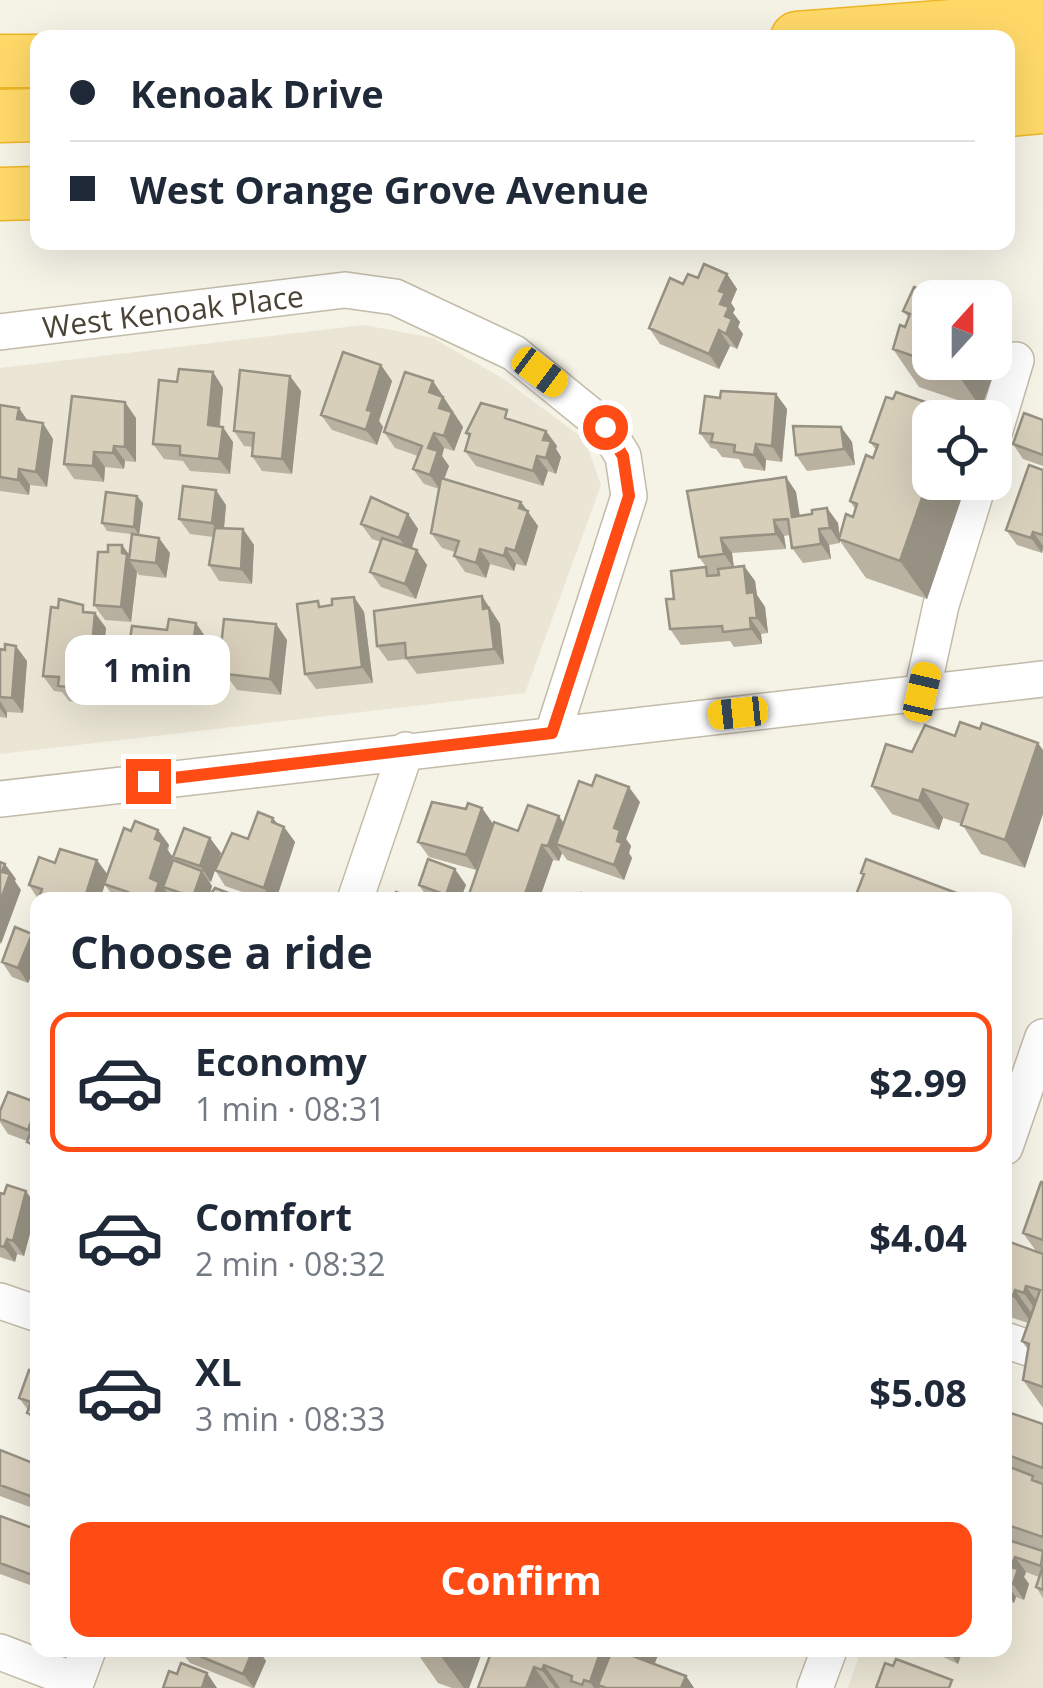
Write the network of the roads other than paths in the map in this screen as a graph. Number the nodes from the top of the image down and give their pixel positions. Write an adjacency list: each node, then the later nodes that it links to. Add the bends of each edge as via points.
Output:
1 (1043, 19): 2 (highway)
2 (901, 30)
3 (0, 61): 4 (highway)
4 (30, 61)
5 (1043, 70): 6 (highway)
6 (1015, 72)
7 (1043, 107): 8 (highway)
8 (1015, 109)
9 (30, 115): 10 (highway)
10 (0, 116)
11 (1043, 142): 12 (highway)
12 (1015, 144)
13 (30, 151): 14 (highway)
14 (0, 152)
15 (30, 193): 16 (highway)
16 (0, 194)
17 (0, 332): 23 (street, West Kenoak Place, via 345,290 395,297 514,352 605,427 623,456 629,496)
18 (1016, 360): 19 (street)
19 (1004, 400)
20 (974, 500): 22 (street)
21 (1043, 679): 22 (street)
22 (922, 692): 23 (street)
23 (552, 733): 24 (street)
24 (406, 750): 25 (street); 26 (street)
25 (0, 799)
26 (358, 892)
27 (1043, 1038): 28 (street)
28 (1012, 1127)
29 (0, 1300): 30 (street)
30 (30, 1311)
31 (1012, 1342): 32 (street)
32 (1043, 1353)
33 (0, 1652): 34 (street)
34 (80, 1673)

